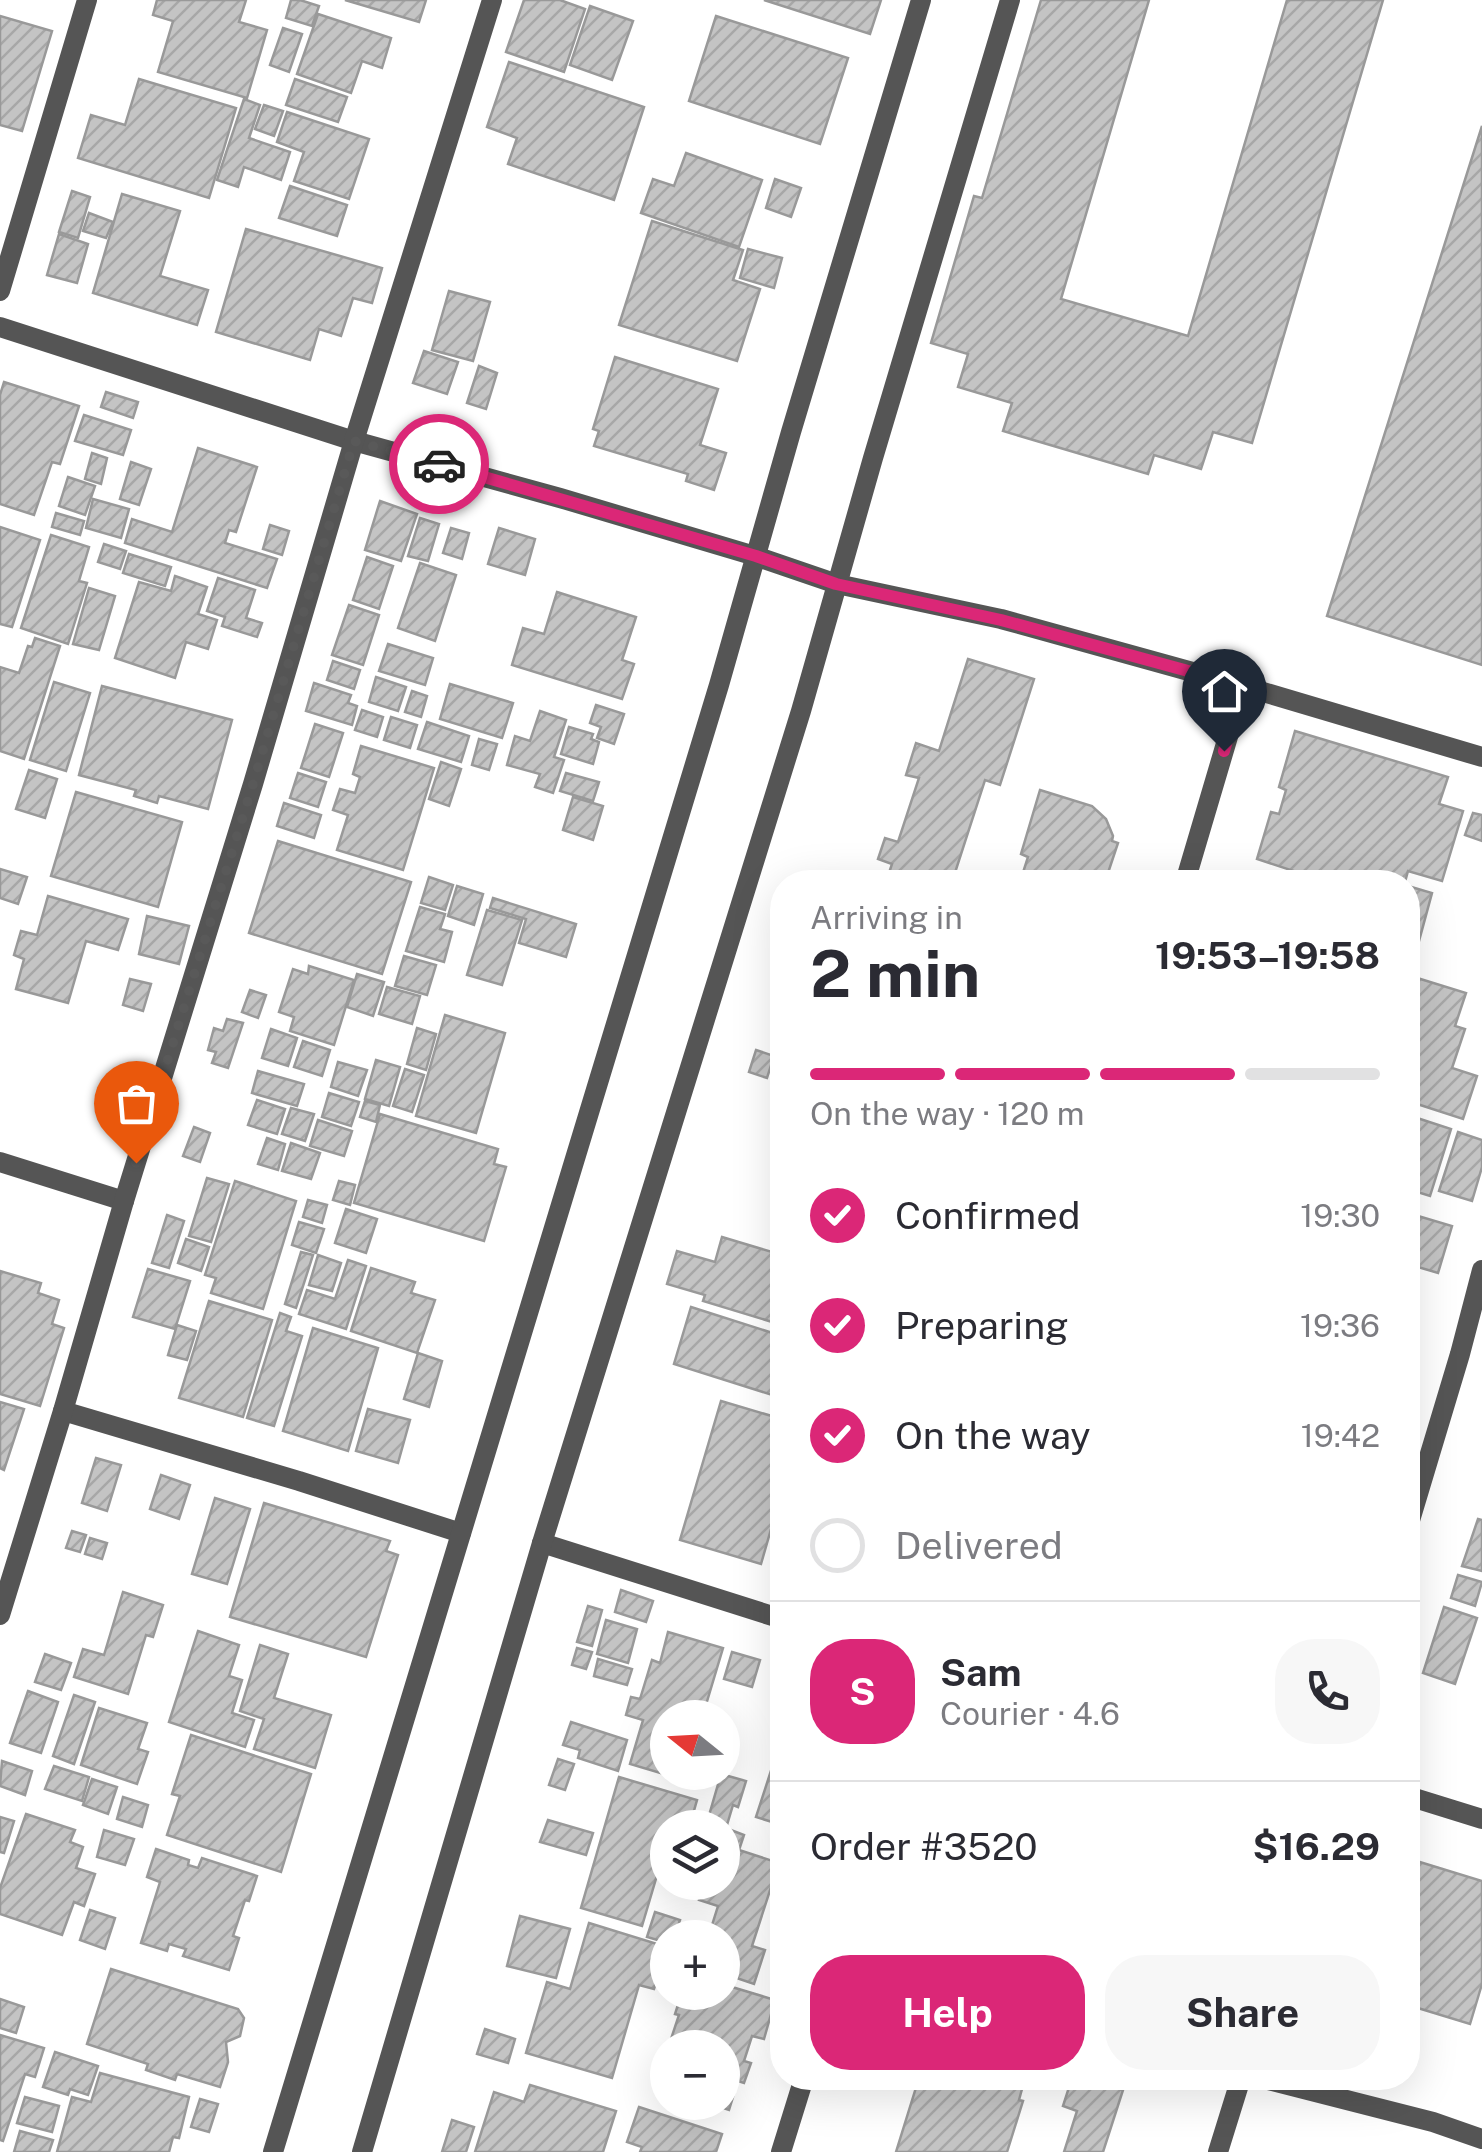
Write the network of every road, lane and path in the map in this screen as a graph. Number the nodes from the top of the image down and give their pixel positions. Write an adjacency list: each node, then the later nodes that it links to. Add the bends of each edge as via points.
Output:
1 (85, 0): 5 (street)
2 (492, 0): 7 (street)
3 (921, 0): 8 (street)
4 (1010, 0): 9 (street)
5 (0, 291)
6 (0, 327): 7 (street)
7 (354, 441): 8 (street); 14 (street)
8 (756, 556): 9 (street); 18 (street)
9 (836, 584): 10 (street, via 1001,620); 19 (street)
10 (1243, 686): 11 (street); 12 (street)
11 (1482, 756)
12 (1189, 870)
13 (0, 1162): 14 (street)
14 (124, 1201): 16 (street)
15 (1482, 1270): 17 (street)
16 (64, 1411): 18 (street); 20 (street)
17 (1420, 1487)
18 (461, 1533): 29 (street)
19 (542, 1543): 21 (street); 30 (street)
20 (5, 1579): 22 (street)
21 (770, 1614)
22 (0, 1615)
23 (1420, 1800): 24 (street)
24 (1482, 1819)
25 (800, 2090): 31 (street)
26 (1238, 2090): 32 (street)
27 (1307, 2090): 28 (street)
28 (1482, 2139)
29 (273, 2152)
30 (362, 2152)
31 (781, 2152)
32 (1218, 2152)

